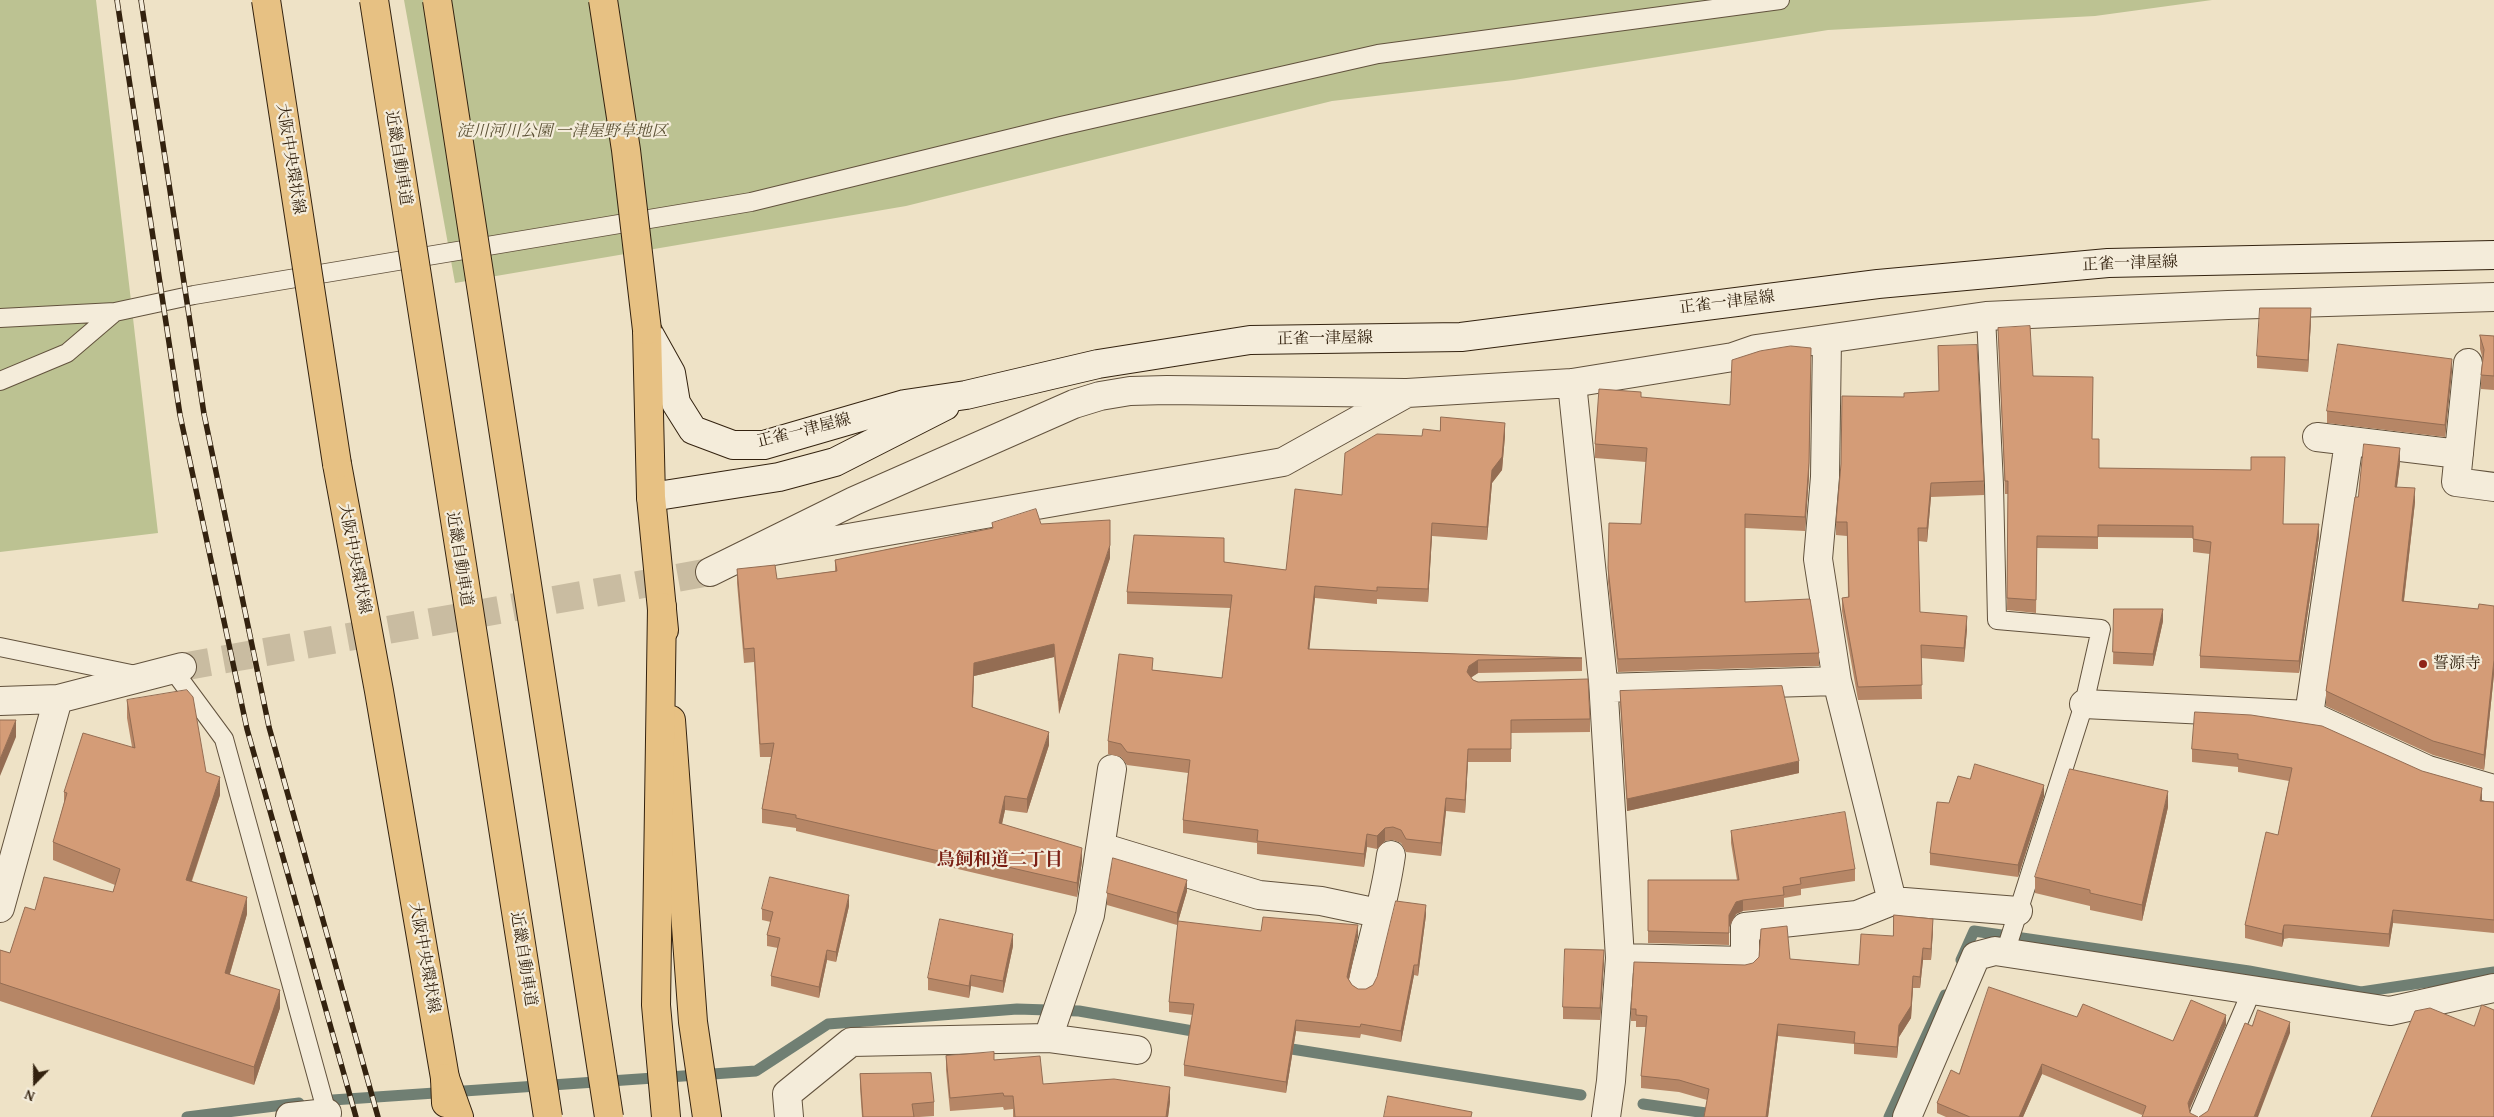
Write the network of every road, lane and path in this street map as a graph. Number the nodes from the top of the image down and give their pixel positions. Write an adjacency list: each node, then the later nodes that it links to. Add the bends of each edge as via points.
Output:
1 (266, 0): 50 (main road, 大阪中央環状線, bridge, via 336,464)
2 (374, 0): 55 (main road, 近畿自動車道, bridge)
3 (437, 0): 56 (main road, bridge)
4 (603, 0): 11 (main road, bridge, via 626,150)
5 (1780, 0): 8 (lane, via 1378,54 1061,126 751,202 194,295)
6 (2494, 255): 17 (street, 正雀一津屋線, via 2108,263 1878,284 1461,337 1250,340 1098,364)
7 (2494, 296): 9 (street)
8 (115, 312): 10 (lane); 14 (lane, via 67,353)
9 (1986, 316): 12 (street); 33 (lane, via 1997,620 2101,629)
10 (0, 318)
11 (647, 330): 17 (street, 正雀一津屋線, via 670,373 676,403 693,430 733,445 764,445 905,404); 22 (main road)
12 (1827, 339): 15 (street); 29 (street, via 1825,477 1818,559)
13 (2468, 363): 20 (street)
14 (0, 381)
15 (1572, 383): 16 (street); 30 (street)
16 (1407, 393): 23 (street, via 1283,462); 23 (street, via 1166,390 1100,396 1034,420 854,501)
17 (966, 395): 22 (street, 正雀一津屋線, via 835,462 779,477)
18 (2317, 437): 19 (street)
19 (2349, 442): 20 (street); 34 (street)
20 (2459, 454): 21 (street, via 2456,482)
21 (2494, 487)
22 (651, 497): 25 (main road)
23 (745, 556): 24 (street)
24 (710, 572)
25 (662, 607): 57 (main road, via 656,1005); 58 (main road, via 693,1022)
26 (0, 647): 28 (lane)
27 (177, 668): 28 (street); 51 (lane, via 224,739)
28 (142, 676): 31 (street)
29 (1837, 681): 30 (street); 39 (street)
30 (1597, 683): 44 (street)
31 (58, 698): 32 (street); 40 (street)
32 (0, 701)
33 (2084, 704): 34 (street); 41 (lane)
34 (2309, 715): 36 (street, via 2428,770)
35 (1112, 769): 37 (street)
36 (2494, 789)
37 (1101, 847): 42 (street, via 1259,895 1321,901); 48 (street, via 1090,915)
38 (1391, 855): 42 (street, via 1385,896)
39 (1892, 901): 41 (street); 44 (street, via 1857,915 1744,927 1745,961)
40 (0, 908)
41 (2018, 911): 43 (lane)
42 (1378, 913): 45 (street)
43 (2005, 953): 47 (street); 61 (street, via 1995,951 1976,956)
44 (1620, 958): 60 (street, via 1612,1081)
45 (1362, 984)
46 (2494, 988): 47 (street, via 2390,1010)
47 (2252, 990): 62 (lane)
48 (1048, 1038): 49 (street); 59 (street, via 851,1042 787,1094)
49 (1137, 1050)
50 (445, 1078): 53 (main road, 大阪中央環状線); 54 (main road)
51 (328, 1115): 52 (street)
52 (290, 1117)
53 (446, 1117)
54 (460, 1117)
55 (548, 1117)
56 (609, 1117)
57 (666, 1117)
58 (707, 1117)
59 (789, 1117)
60 (1606, 1117)
61 (1907, 1117)
62 (2198, 1117)

